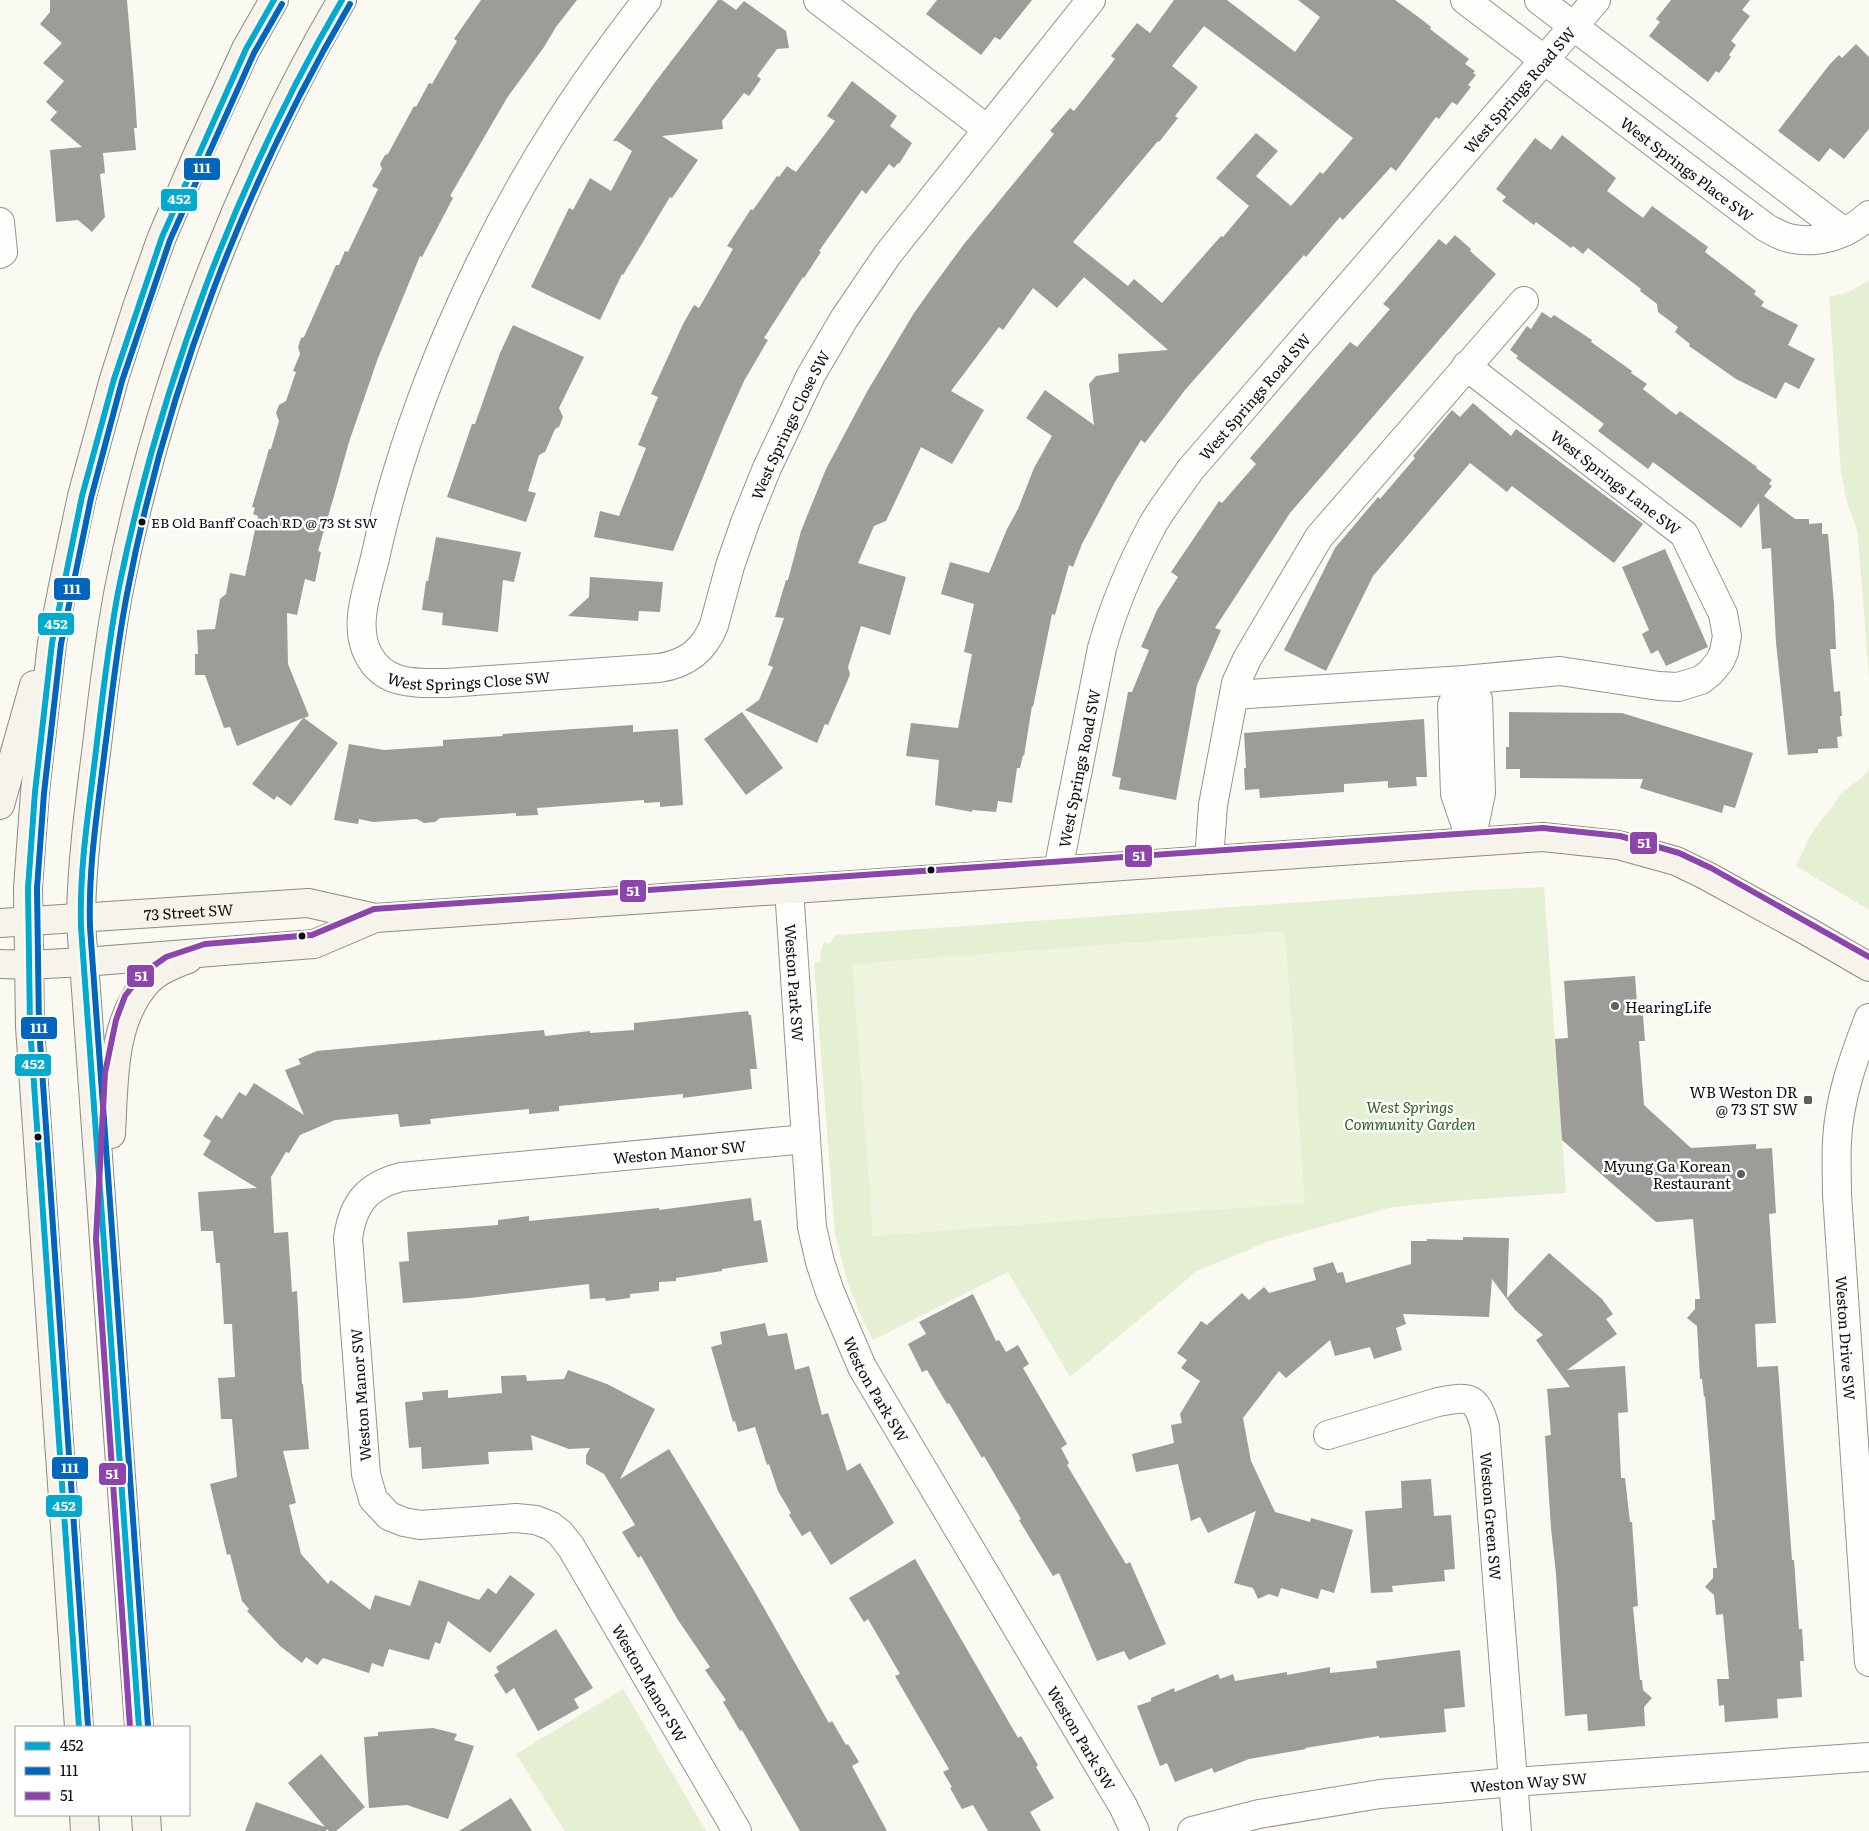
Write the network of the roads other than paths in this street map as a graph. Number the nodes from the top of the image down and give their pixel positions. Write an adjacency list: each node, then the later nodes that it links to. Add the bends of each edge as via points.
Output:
1 (274, 0): 18 (main road, via 246,50 162,237 114,378 82,496)
2 (342, 0): 26 (main road, via 280,114 239,203 199,304 171,387 119,589 106,666 86,832)
3 (646, 0): 11 (street, West Springs Close SW, via 559,124 515,196 458,311 428,382 402,457 361,617 368,655 396,680 411,684 446,683 659,668 674,666 700,650 714,625 730,566 766,468 811,375 888,254)
4 (818, 0): 11 (street)
5 (1091, 0): 11 (street, West Springs Close SW)
6 (1465, 0): 10 (street, West Springs Place SW)
7 (1539, 0): 9 (street)
8 (1596, 0): 9 (street, West Springs Road SW)
9 (1574, 26): 10 (street, West Springs Road SW); 14 (street)
10 (1544, 60): 14 (street, West Springs Place SW, via 1765,227 1801,240 1826,238); 24 (street, West Springs Road SW, via 1190,470 1154,523 1110,619 1094,680)
11 (987, 129)
12 (1869, 215): 14 (street, West Springs Place SW)
13 (0, 222): 15 (street)
14 (1844, 232)
15 (0, 254)
16 (1524, 301): 17 (street)
17 (1466, 366): 19 (street, West Springs Lane SW, via 1684,534 1723,614 1727,636 1724,652 1710,673 1701,680 1678,687 1560,671); 20 (street, via 1319,537 1246,659)
18 (64, 580): 21 (main road); 28 (main road, via 52,643 35,792)
19 (1464, 680): 20 (street, West Springs Lane SW); 22 (street, via 1452,705 1455,794)
20 (1234, 695): 23 (street, via 1213,805)
21 (0, 805)
22 (1471, 841): 23 (main road, 73 Street SW); 34 (main road, 73 Street SW, via 1542,837 1584,841 1618,845 1676,861)
23 (1209, 860): 24 (main road, 73 Street SW)
24 (1058, 870): 25 (main road, 73 Street SW)
25 (789, 890): 27 (main road, 73 Street SW); 36 (street, Weston Park SW)
26 (81, 917): 27 (main road, 73 Street SW, via 308,903); 28 (main road, 73 Street SW); 31 (main road)
27 (374, 918): 30 (main road, 73 Street SW, via 314,944)
28 (29, 920): 29 (main road, 73 Street SW); 33 (main road)
29 (0, 923)
30 (207, 953): 31 (main road, 73 Street SW); 37 (main road, via 170,965 149,980 132,1001 124,1022 114,1073)
31 (84, 962): 33 (main road, 73 Street SW); 37 (main road)
32 (0, 964): 33 (main road, 73 Street SW)
33 (28, 965): 40 (main road)
34 (1869, 967)
35 (1869, 1018): 39 (street, Weston Drive SW, via 1852,1064 1844,1098 1837,1139 1837,1195)
36 (806, 1139): 48 (street, Weston Manor SW, via 401,1177 384,1182 368,1193 354,1211 348,1238 366,1474 373,1499 389,1516 420,1525 516,1518 536,1520 560,1533); 49 (street, Weston Park SW, via 812,1227 820,1262 862,1367)
37 (105, 1238): 41 (main road)
38 (1328, 1435): 43 (street, Weston Green SW, via 1453,1399 1471,1400 1480,1411 1485,1427)
39 (1869, 1662)
40 (79, 1726)
41 (139, 1726)
42 (1869, 1757): 43 (street, Weston Way SW)
43 (1514, 1782): 50 (street, Weston Way SW, via 1380,1794 1259,1814); 51 (street, Weston Green SW)
44 (84, 1816): 46 (main road)
45 (146, 1816): 47 (main road)
46 (85, 1831)
47 (147, 1831)
48 (737, 1831)
49 (1135, 1831)
50 (1192, 1831)
51 (1517, 1831)

